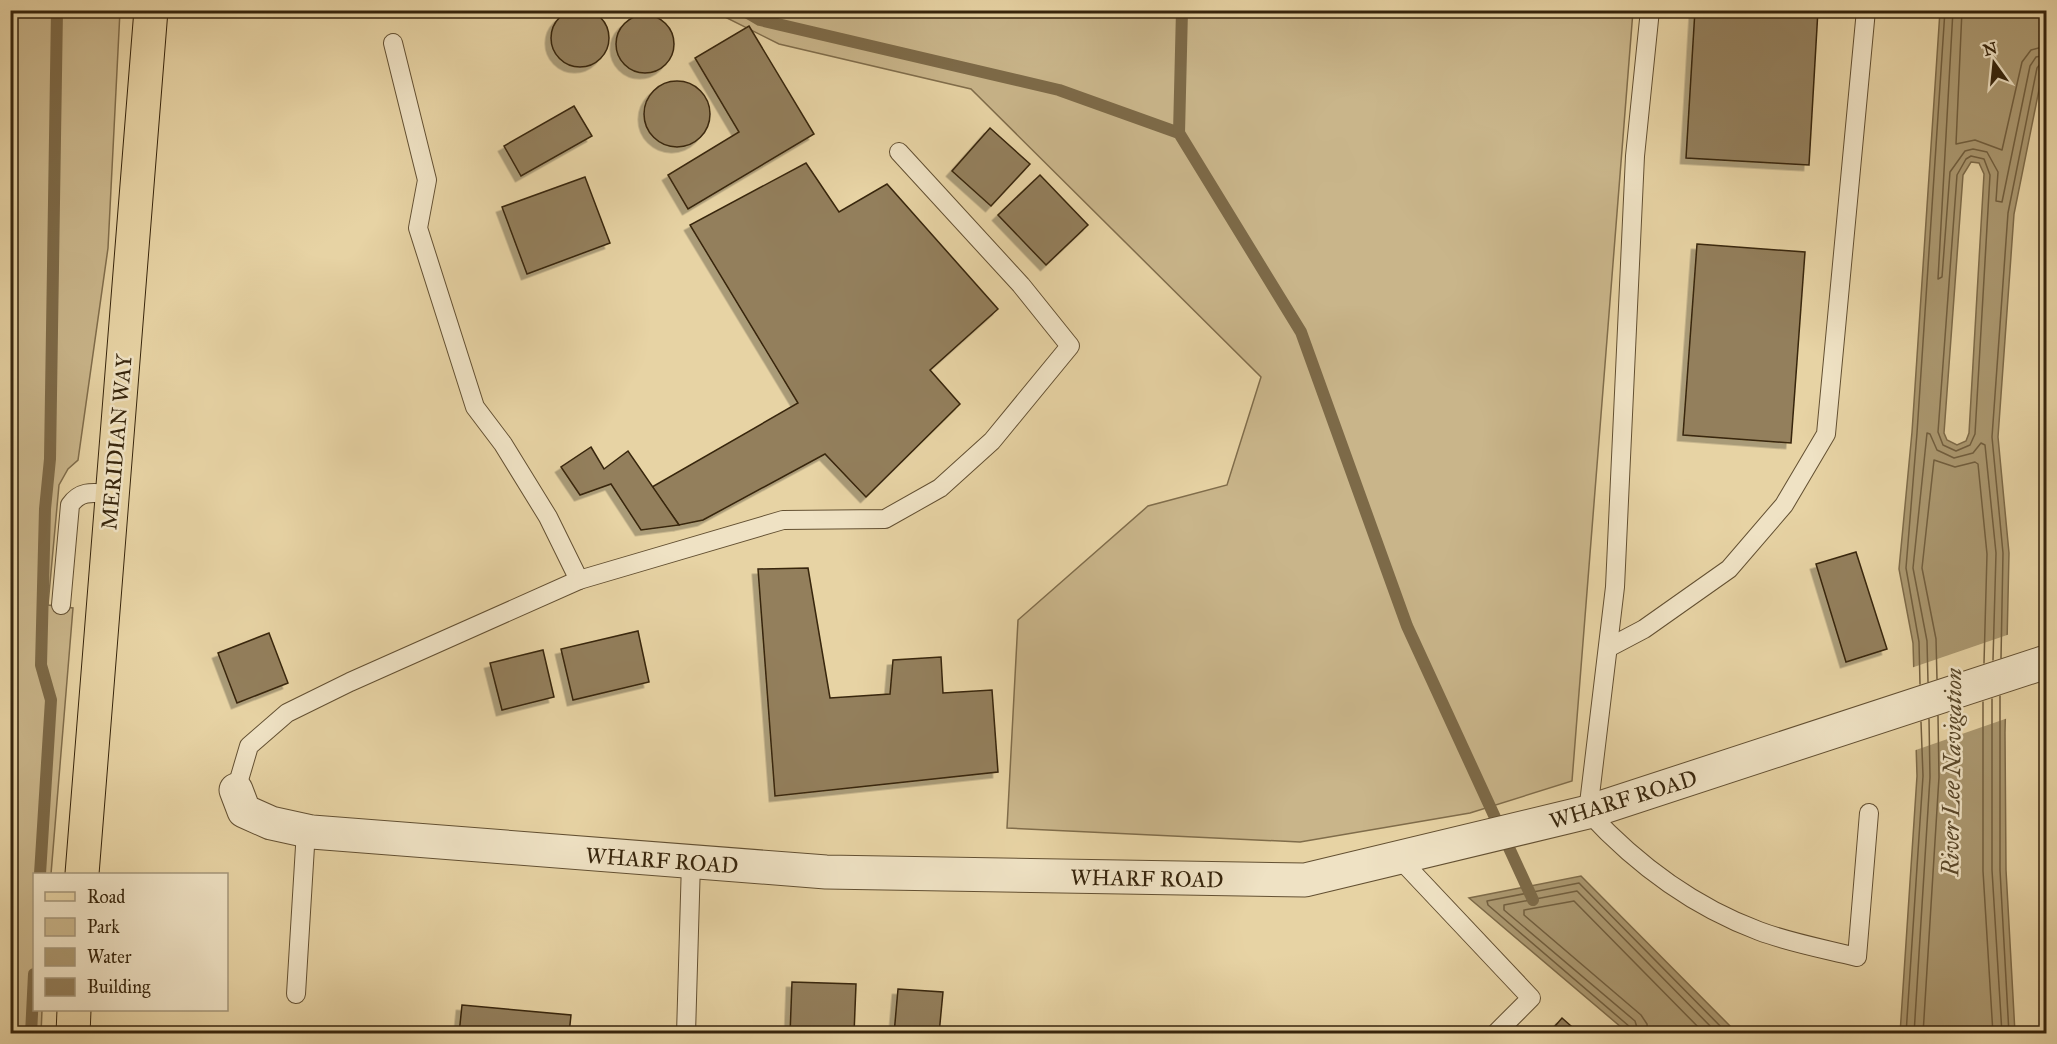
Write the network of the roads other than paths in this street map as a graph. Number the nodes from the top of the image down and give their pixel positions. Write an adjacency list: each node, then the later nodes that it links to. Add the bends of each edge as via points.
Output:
1 (151, 10): 6 (main road, MERIDIAN WAY)
2 (1650, 10): 9 (lane, via 1635,156 1615,587)
3 (1866, 10): 9 (lane, via 1826,434 1784,506 1729,569 1644,629)
4 (393, 42): 7 (lane, via 427,180 418,228 475,407 542,508)
5 (899, 152): 7 (lane, via 1013,276 1070,346 992,441 940,488 885,519 783,520)
6 (112, 494): 8 (lane, via 86,492 70,505); 17 (main road, MERIDIAN WAY)
7 (579, 580): 11 (lane, via 287,713 249,746)
8 (61, 605)
9 (1608, 648): 12 (lane)
10 (2045, 663): 12 (street, WHARF ROAD)
11 (236, 790): 14 (street, WHARF ROAD, via 244,811 271,823)
12 (1588, 812): 13 (lane, via 1655,876 1708,907 1759,931 1857,957); 15 (street, WHARF ROAD)
13 (1869, 813)
14 (306, 830): 16 (street, WHARF ROAD); 18 (lane)
15 (1399, 858): 16 (street, WHARF ROAD, via 1305,880 826,872); 22 (lane, via 1531,999)
16 (691, 862): 21 (lane)
17 (82, 873)
18 (296, 994)
19 (74, 1011): 20 (main road)
20 (73, 1034)
21 (686, 1034)
22 (1495, 1034)

